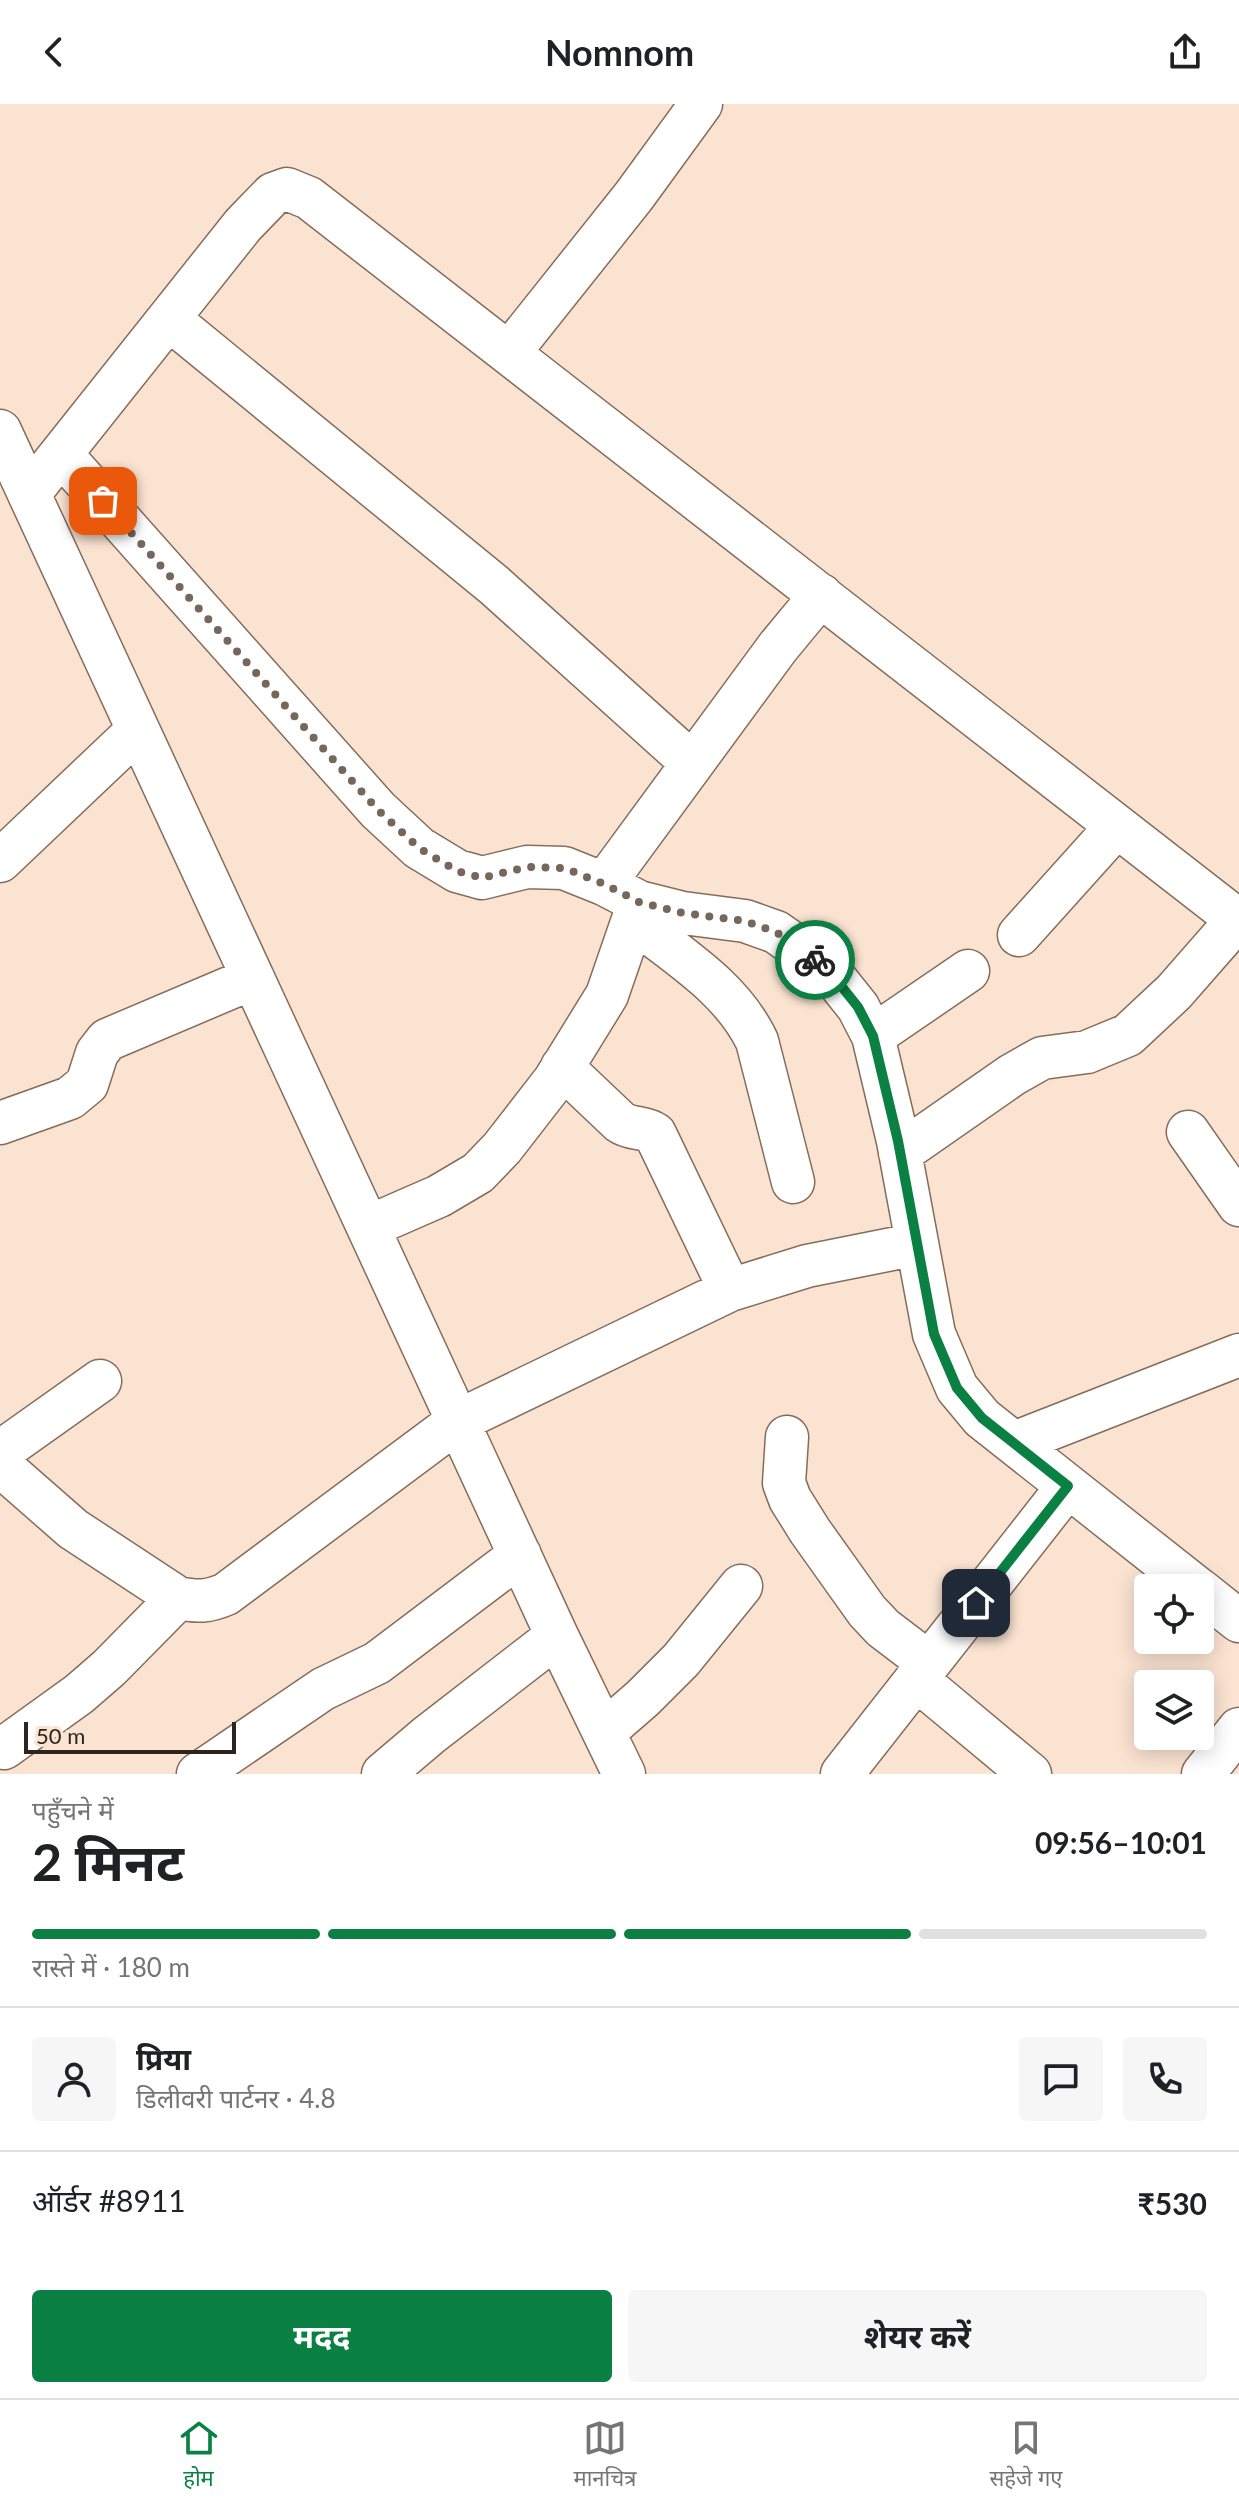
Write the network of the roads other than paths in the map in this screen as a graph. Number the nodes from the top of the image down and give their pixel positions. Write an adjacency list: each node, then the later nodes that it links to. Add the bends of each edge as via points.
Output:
1 (701, 104): 3 (street)
2 (169, 319): 3 (street, via 243,225 273,194 287,189 309,198); 5 (street); 9 (street, via 494,585)
3 (509, 353): 7 (street)
4 (0, 431): 6 (street)
5 (61, 454): 6 (street); 12 (street, via 378,810 419,848 457,871 482,878 527,867 564,868)
6 (29, 494): 8 (street)
7 (821, 595): 9 (street); 10 (street)
8 (138, 730): 11 (street); 16 (street)
9 (692, 763): 12 (street)
10 (1117, 826): 13 (street); 14 (street)
11 (0, 861)
12 (626, 902): 17 (street, via 745,921 776,932 826,967); 18 (street, via 607,995); 22 (street, via 725,992 747,1020)
13 (1238, 920): 21 (street, via 1128,1035 1087,1052 1042,1058)
14 (1019, 935)
15 (968, 971): 17 (street)
16 (253, 978): 19 (street, via 107,1040 87,1084 70,1098); 24 (street)
17 (873, 1036): 21 (street)
18 (562, 1067): 24 (street, via 478,1173); 26 (street, via 620,1122 655,1134)
19 (0, 1123)
20 (1188, 1132): 23 (street)
21 (900, 1153): 25 (street)
22 (793, 1182)
23 (1239, 1205)
24 (368, 1227): 29 (street)
25 (917, 1244): 26 (street, via 807,1266); 31 (street, via 934,1334 957,1388 982,1418)
26 (730, 1290): 29 (street)
27 (1239, 1355): 31 (street)
28 (100, 1381): 32 (street)
29 (458, 1421): 35 (street); 38 (street, via 226,1594 210,1601)
30 (787, 1437): 42 (street, via 784,1483 790,1499 867,1611)
31 (1014, 1443): 34 (street)
32 (0, 1452)
33 (0, 1465): 38 (street, via 73,1529)
34 (1068, 1486): 36 (street); 42 (street)
35 (520, 1555): 41 (street); 46 (street, via 377,1663 323,1689)
36 (1180, 1574)
37 (741, 1586): 44 (street, via 681,1660)
38 (178, 1598): 45 (street, via 79,1694)
39 (1214, 1601): 40 (street)
40 (1239, 1621)
41 (557, 1636): 44 (street); 47 (street)
42 (922, 1671): 49 (street); 50 (street)
43 (1239, 1729): 51 (street)
44 (604, 1732): 48 (street)
45 (4, 1748)
46 (198, 1774)
47 (383, 1774)
48 (624, 1774)
49 (842, 1774)
50 (1030, 1774)
51 (1203, 1774)

